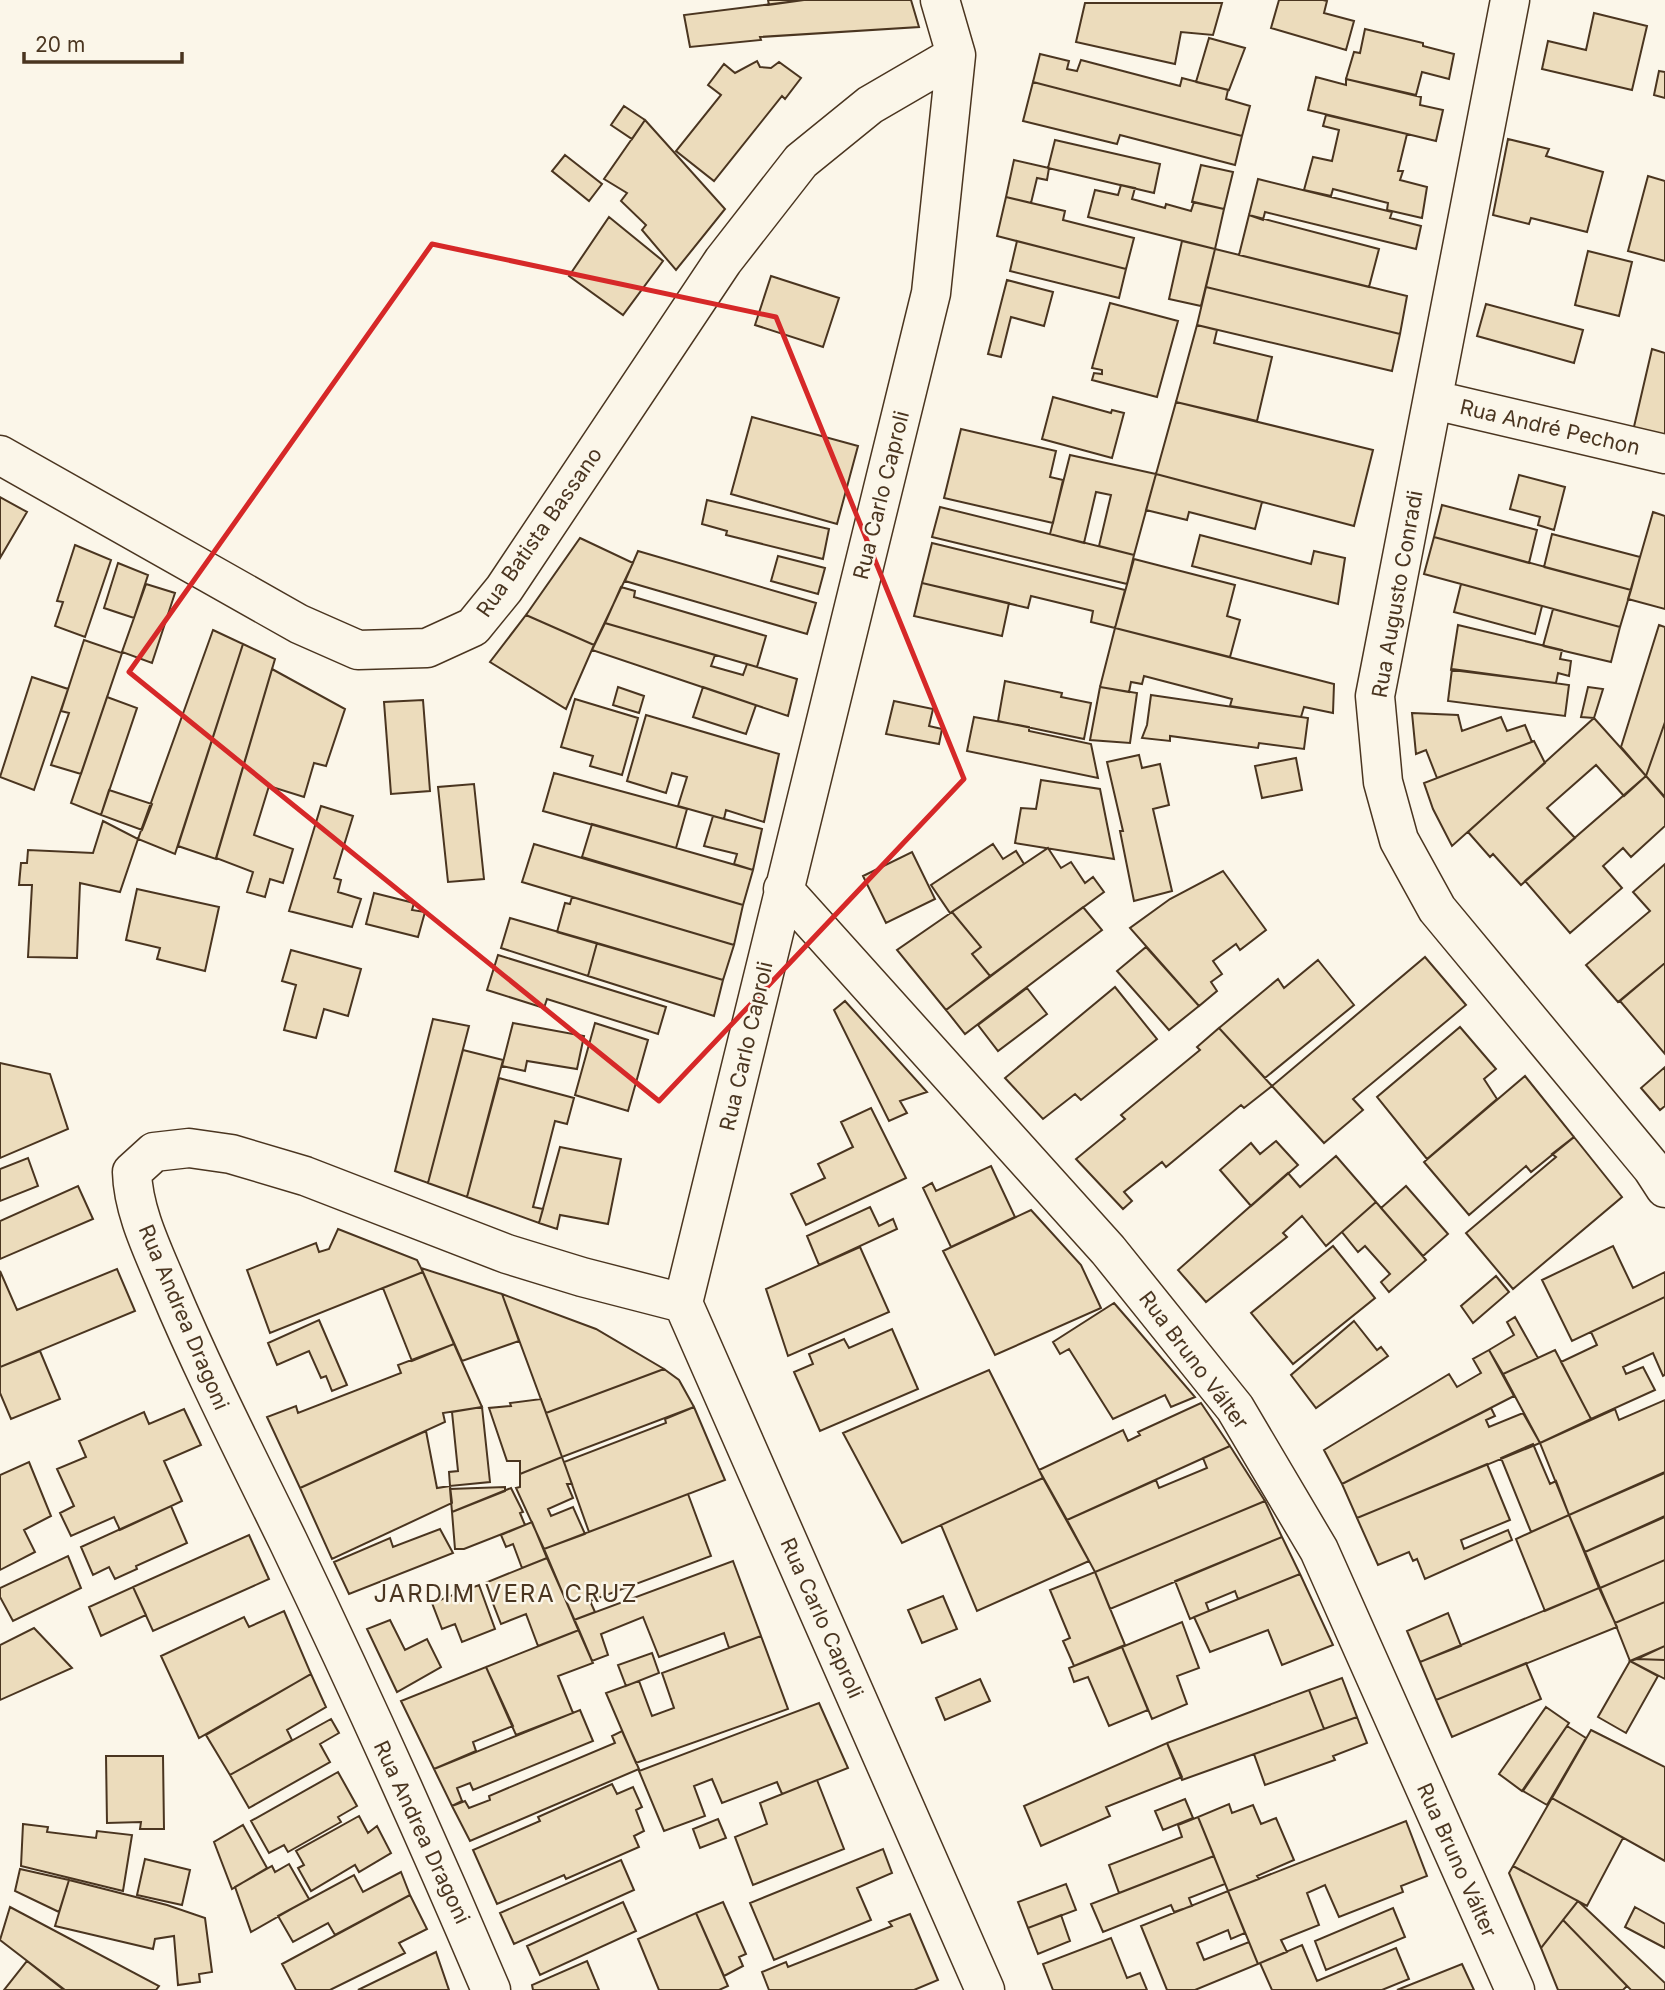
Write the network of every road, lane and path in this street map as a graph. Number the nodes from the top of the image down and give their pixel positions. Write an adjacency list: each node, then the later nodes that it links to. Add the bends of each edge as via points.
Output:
1 (940, 0): 3 (street)
2 (1510, 0): 4 (street, Rua Augusto Conradi)
3 (956, 55): 6 (street, Rua Batista Bassano, via 870,105 801,161 723,261 504,589 473,627 427,648 358,650 299,624); 7 (street, Rua Carlo Caproli, via 930,293)
4 (1434, 400): 5 (street, Rua André Pechon); 8 (street, Rua Augusto Conradi, via 1375,696 1382,782 1399,840 1437,909)
5 (1665, 454)
6 (0, 455)
7 (783, 889): 9 (street, Rua Carlo Caproli); 12 (street, Rua Bruno Válter, via 1108,1250 1235,1408 1319,1550)
8 (1665, 1188)
9 (683, 1304): 10 (street, Rua Andrea Dragoni, via 507,1254 305,1176 231,1154 189,1148 154,1152 132,1171 132,1187 149,1242 183,1324 304,1575); 11 (street, Rua Carlo Caproli)
10 (491, 1990)
11 (985, 1990)
12 (1515, 1990)

